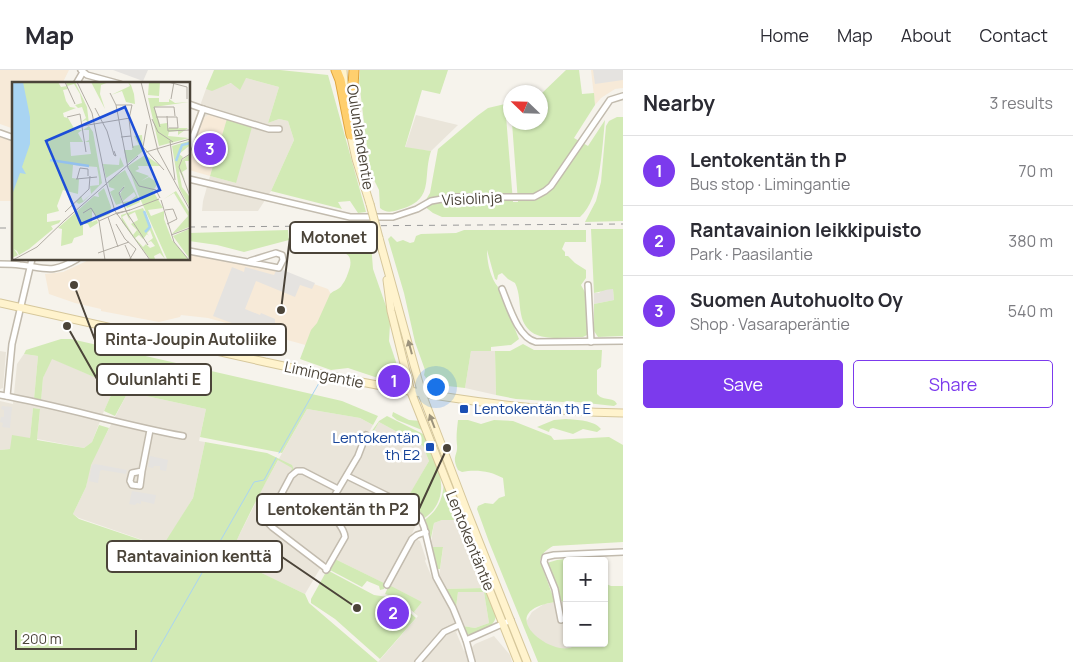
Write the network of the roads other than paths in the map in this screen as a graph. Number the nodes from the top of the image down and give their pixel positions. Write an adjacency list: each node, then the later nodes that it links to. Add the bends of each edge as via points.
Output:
1 (336, 70): 13 (highway)
2 (342, 70): 13 (main road, Oulunlahdentie)
3 (350, 70): 7 (main road, Oulunlahdentie)
4 (354, 70): 7 (highway)
5 (82, 71): 6 (street)
6 (113, 82)
7 (353, 86): 17 (main road, Oulunlahdentie)
8 (623, 96): 16 (street, Visiolinja, via 610,100 551,186 534,196 453,197 431,201 393,217 350,217)
9 (190, 104): 10 (street)
10 (203, 109): 11 (street, via 269,129); 15 (street)
11 (279, 129)
12 (0, 133): 14 (street)
13 (351, 135): 17 (main road, Oulunlahdentie)
14 (12, 137)
15 (190, 144)
16 (190, 179)
17 (370, 204): 22 (main road, Oulunlahdentie, bridge)
18 (190, 250): 21 (street)
19 (32, 260): 24 (street)
20 (75, 260): 24 (street, via 53,269)
21 (250, 261): 21 (street, via 279,268 283,260 282,255 276,252)
22 (385, 262): 31 (main road, Oulunlahdentie, via 391,311); 32 (main road, Oulunlahdentie, one-way to 22)
23 (0, 264): 24 (street)
24 (30, 267): 28 (street)
25 (588, 285): 30 (street)
26 (502, 289): 30 (street, via 521,332 529,340)
27 (0, 304): 28 (main road, Limingantie)
28 (20, 308): 31 (main road, Limingantie); 34 (street, via 12,344)
29 (623, 341): 30 (street)
30 (591, 342)
31 (412, 392): 32 (main road, Limingantie); 47 (main road, Lentokentäntie)
32 (422, 394): 35 (main road, Limingantie, via 572,412); 45 (main road, Lentokentäntie, one-way to 32)
33 (0, 395): 34 (street)
34 (7, 396): 36 (street)
35 (623, 413)
36 (150, 430): 38 (street); 39 (street)
37 (366, 435): 40 (street)
38 (183, 436)
39 (142, 471)
40 (347, 476): 41 (street); 42 (street, via 411,508 420,517)
41 (338, 489): 41 (street, via 297,471 268,519 272,527 326,570 345,537 328,507)
42 (426, 532): 44 (street, via 412,539); 48 (street, via 435,571)
43 (623, 552): 46 (street, via 545,557)
44 (387, 585)
45 (512, 620): 47 (street); 53 (main road, Lentokentäntie)
46 (561, 620)
47 (503, 624): 49 (street); 52 (main road, Lentokentäntie)
48 (459, 625): 49 (street); 50 (street, via 444,632)
49 (466, 640): 51 (street)
50 (418, 662)
51 (472, 662)
52 (518, 662)
53 (527, 662)

